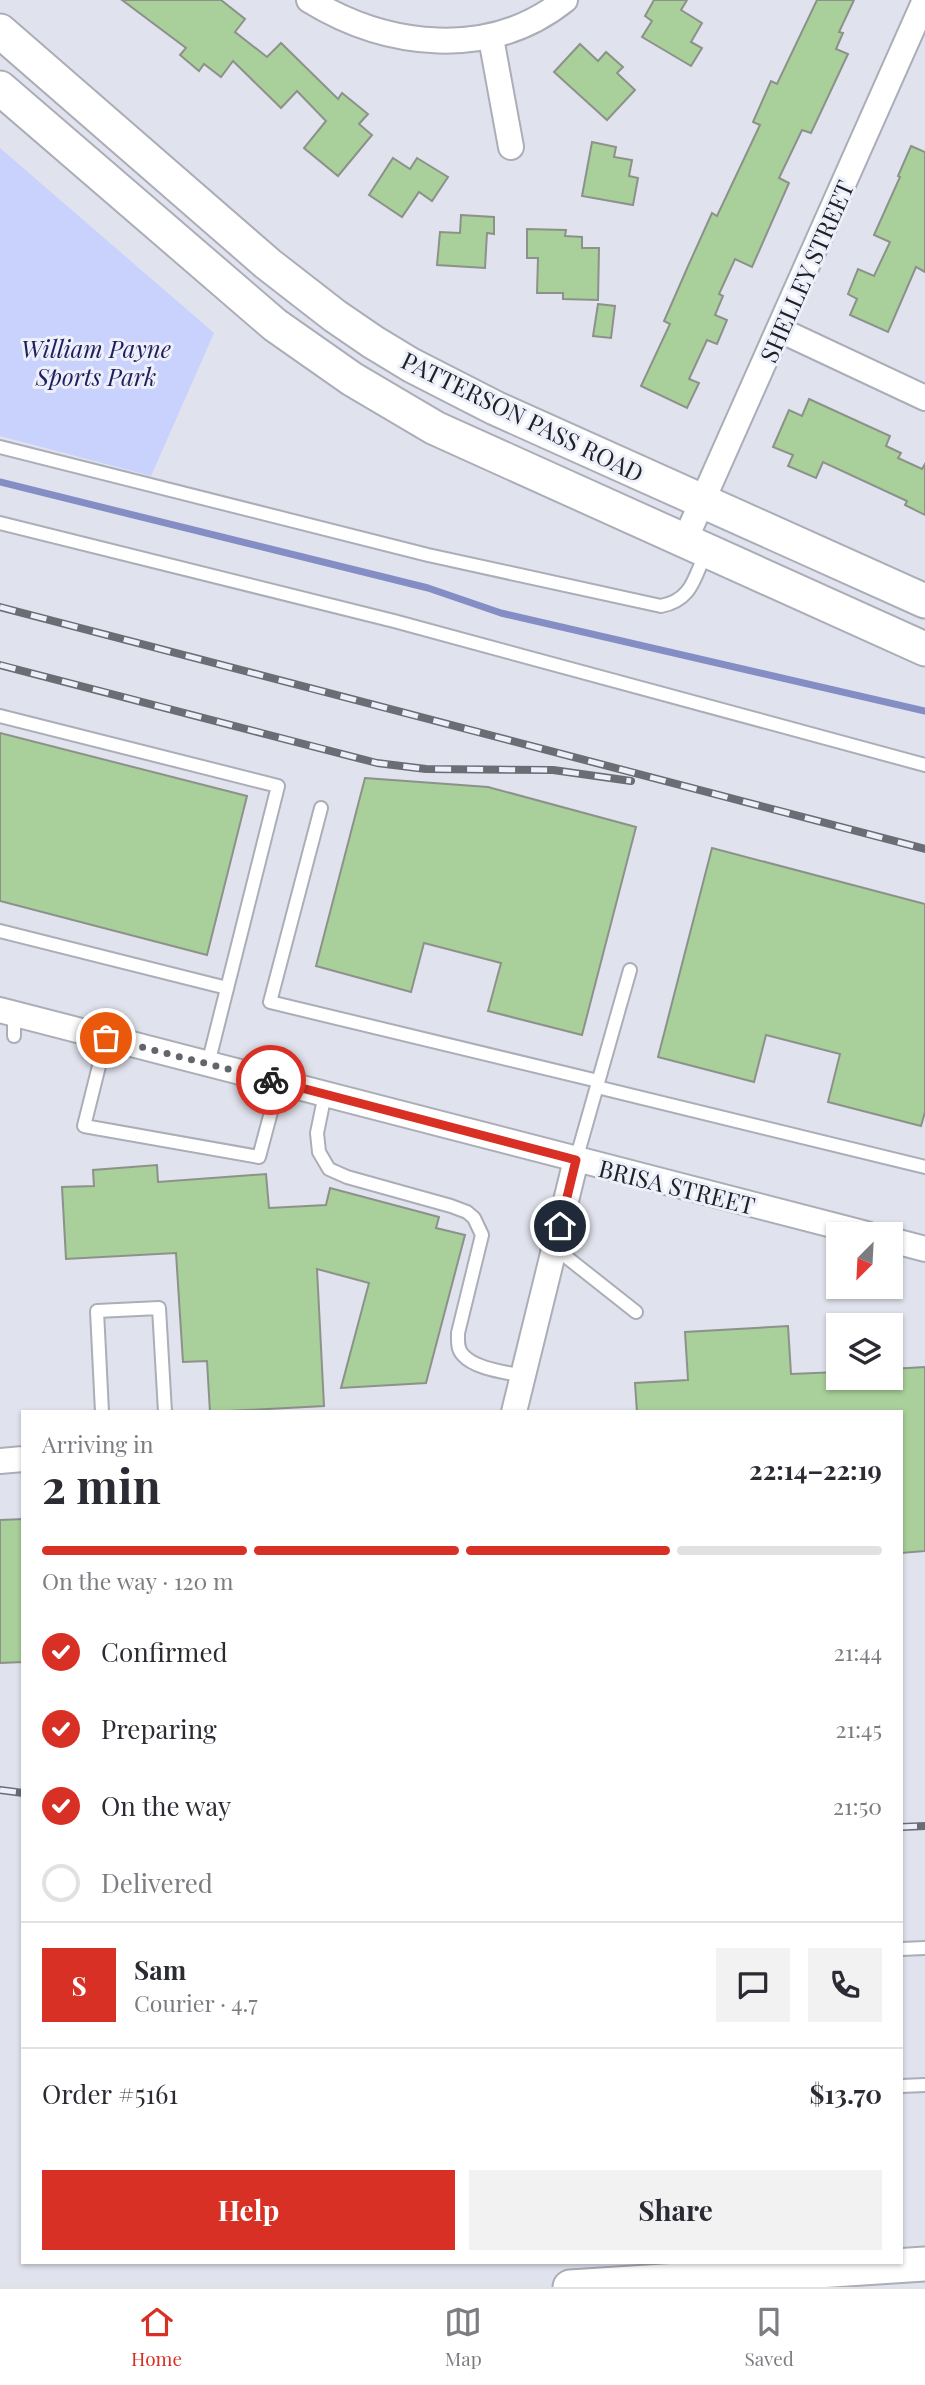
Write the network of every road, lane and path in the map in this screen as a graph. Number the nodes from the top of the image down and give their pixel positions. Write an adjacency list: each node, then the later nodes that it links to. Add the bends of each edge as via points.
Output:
1 (309, 0): 5 (street, via 363,27 414,39)
2 (565, 0): 5 (street, via 545,16)
3 (925, 0): 8 (street, SHELLEY STREET)
4 (0, 31): 11 (main road, PATTERSON PASS ROAD, via 268,264 373,342 484,403)
5 (491, 38): 7 (street)
6 (0, 89): 13 (main road, PATTERSON PASS ROAD, via 242,299 341,372 435,428)
7 (511, 147)
8 (780, 330): 9 (street); 11 (street, SHELLEY STREET)
9 (925, 398)
10 (0, 447): 13 (lane, via 428,555 661,606 682,599 689,591)
11 (703, 502): 13 (street, SHELLEY STREET); 14 (main road, PATTERSON PASS ROAD)
12 (0, 523): 17 (lane, via 394,621)
13 (696, 545): 15 (main road, PATTERSON PASS ROAD)
14 (925, 601)
15 (925, 649)
16 (0, 716): 21 (lane, via 278,786)
17 (925, 765)
18 (321, 808): 26 (lane, via 270,1002)
19 (0, 931): 21 (lane)
20 (630, 970): 26 (lane)
21 (227, 988): 24 (lane)
22 (9, 1020): 23 (street, BRISA STREET)
23 (106, 1038): 24 (street, BRISA STREET); 25 (lane, via 84,1126 259,1157)
24 (208, 1064): 25 (street, BRISA STREET)
25 (279, 1082): 27 (street, BRISA STREET)
26 (597, 1084): 28 (lane); 29 (lane)
27 (325, 1094): 28 (street, BRISA STREET); 35 (lane, via 318,1152 329,1169 451,1206 474,1218 482,1236 457,1346 475,1363)
28 (576, 1160): 30 (street, BRISA STREET); 32 (street)
29 (925, 1167)
30 (826, 1224)
31 (903, 1243): 33 (street)
32 (555, 1248): 34 (lane); 35 (street)
33 (925, 1248)
34 (636, 1312)
35 (523, 1376): 38 (street)
36 (102, 1410): 37 (lane, via 97,1311 159,1308)
37 (164, 1410)
38 (514, 1410)
39 (21, 1459): 40 (street)
40 (0, 1461)
41 (925, 1948): 42 (lane)
42 (903, 1949)
43 (925, 2085): 44 (lane)
44 (903, 2086)
45 (925, 2264): 46 (main road)
46 (643, 2281): 47 (main road)
47 (570, 2287)

